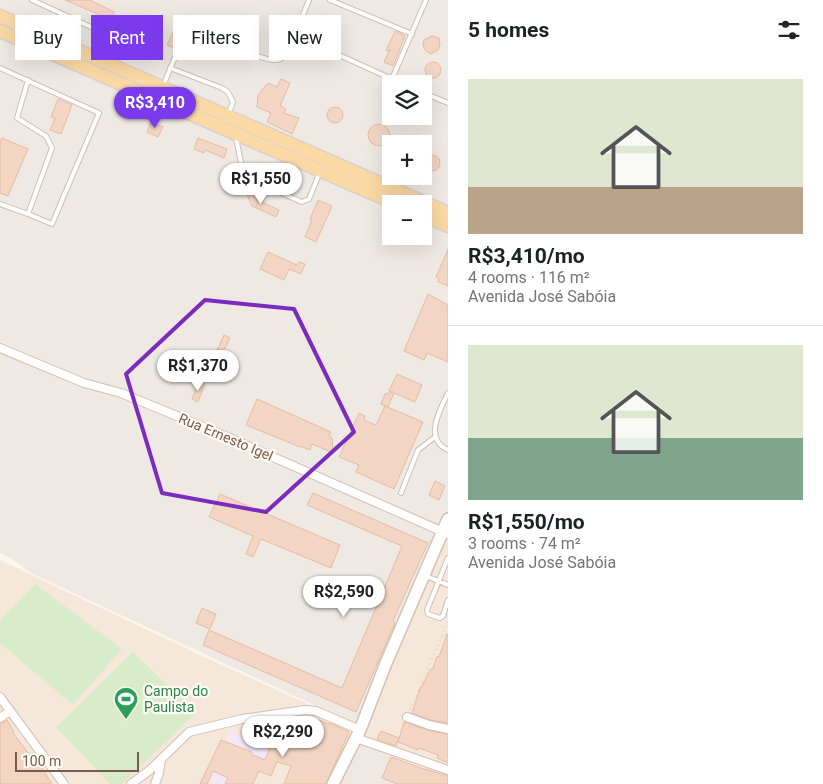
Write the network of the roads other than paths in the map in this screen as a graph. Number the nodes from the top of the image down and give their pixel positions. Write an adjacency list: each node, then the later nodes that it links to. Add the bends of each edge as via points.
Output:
1 (32, 0): 11 (lane, via 104,33 108,40)
2 (309, 0): 5 (lane)
3 (330, 0): 8 (lane)
4 (426, 0): 8 (lane)
5 (303, 15)
6 (0, 16): 11 (main road)
7 (0, 31): 17 (main road)
8 (412, 34): 15 (lane)
9 (341, 56): 14 (lane)
10 (276, 60): 13 (lane, via 265,60 198,31 188,32 183,38)
11 (110, 65): 17 (lane); 18 (main road)
12 (0, 68): 16 (lane)
13 (170, 68): 18 (lane); 21 (lane, via 228,92 233,102)
14 (383, 75)
15 (394, 75)
16 (28, 80): 27 (lane, via 17,118 46,136 52,148); 27 (lane, via 99,113 52,224)
17 (112, 80): 18 (main road)
18 (159, 94): 21 (main road); 22 (main road)
19 (432, 96): 20 (lane)
20 (448, 103)
21 (226, 117): 26 (main road)
22 (235, 134): 23 (main road); 23 (lane, via 243,172 260,184 302,202 309,199)
23 (321, 171): 24 (main road)
24 (382, 197)
25 (0, 204): 27 (lane)
26 (448, 213)
27 (28, 214)
28 (432, 219): 29 (main road)
29 (448, 226)
30 (0, 348): 36 (street, Rua Ernesto Igel, via 223,434)
31 (448, 393): 32 (lane, via 436,419)
32 (435, 437): 33 (lane); 34 (lane, via 418,450)
33 (448, 450)
34 (401, 493)
35 (448, 519): 36 (street)
36 (445, 533): 38 (street)
37 (448, 558): 39 (lane)
38 (424, 575): 39 (lane); 47 (street)
39 (438, 582): 40 (lane); 41 (lane, via 428,614 440,618)
40 (448, 585)
41 (448, 600)
42 (0, 697): 43 (street)
43 (10, 711): 44 (street); 50 (street)
44 (0, 718)
45 (407, 718): 46 (street)
46 (448, 729)
47 (358, 734): 48 (street, via 316,711 297,711 227,722 189,732); 49 (street); 53 (street)
48 (161, 759): 51 (street); 52 (street)
49 (448, 770)
50 (64, 784)
51 (131, 784)
52 (155, 784)
53 (333, 784)

